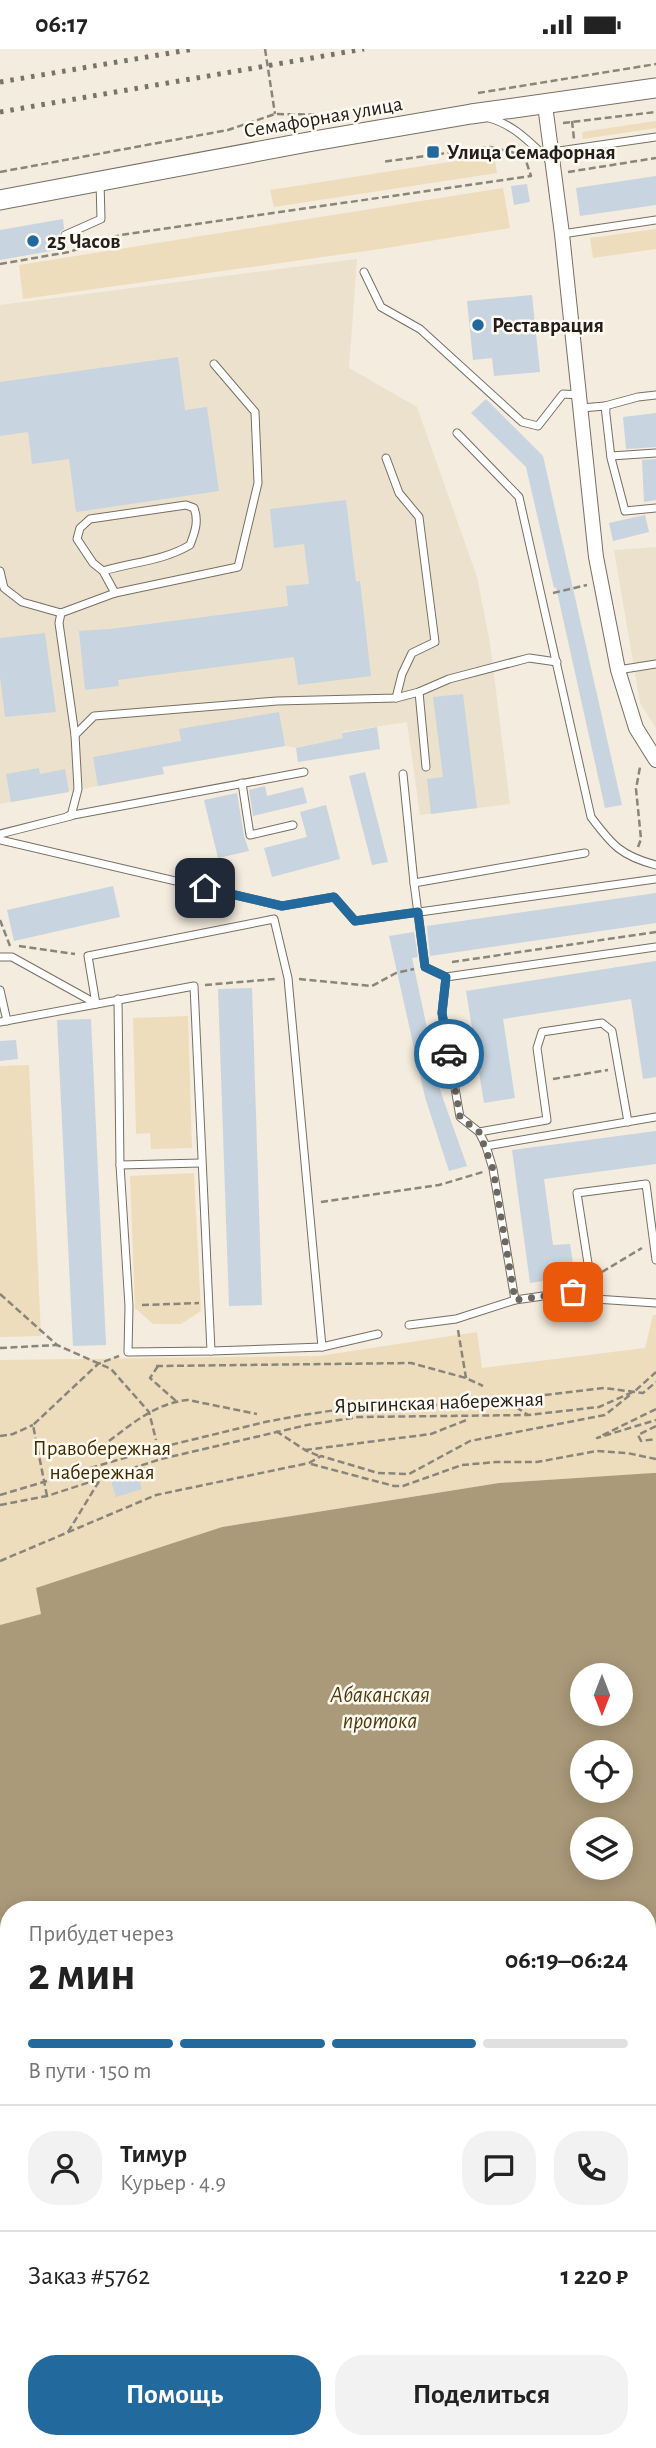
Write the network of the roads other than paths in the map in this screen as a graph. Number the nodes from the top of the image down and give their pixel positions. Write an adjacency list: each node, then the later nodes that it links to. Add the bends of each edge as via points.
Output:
1 (656, 88): 3 (main road, Семафорная улица)
2 (471, 104): 3 (main road, Семафорная улица); 5 (lane); 6 (main road, Семафорная улица)
3 (545, 105): 5 (street)
4 (656, 138): 5 (lane)
5 (553, 158): 9 (street)
6 (100, 181): 7 (main road, Семафорная улица); 10 (lane, via 101,219)
7 (0, 200)
8 (656, 220): 9 (lane)
9 (562, 233): 14 (street)
10 (65, 235)
11 (364, 272): 14 (lane, via 381,307 419,329 522,422 538,426 563,394)
12 (214, 364): 23 (lane, via 256,412 258,483 237,567)
13 (656, 395): 15 (lane)
14 (581, 402): 15 (lane); 27 (street, via 596,557)
15 (605, 407): 19 (lane)
16 (457, 433): 25 (lane, via 519,497)
17 (656, 453): 19 (lane)
18 (386, 458): 29 (lane, via 399,493 419,517 435,642 412,653)
19 (611, 458): 20 (lane, via 625,511)
20 (656, 508)
21 (0, 571): 24 (lane, via 4,588 22,602)
22 (103, 571): 22 (lane, via 156,560 190,545 197,516 194,508 186,505 90,519 77,539); 23 (lane)
23 (115, 593): 24 (lane)
24 (61, 613): 30 (lane)
25 (557, 663): 28 (lane, via 529,658 449,679); 41 (lane, via 591,817 611,843 634,859)
26 (656, 664): 27 (lane)
27 (618, 670): 31 (street, via 636,728)
28 (419, 692): 29 (lane); 32 (lane)
29 (396, 698): 30 (lane, via 277,701 94,716)
30 (75, 735): 36 (lane, via 78,789)
31 (656, 760)
32 (426, 767)
33 (304, 772): 35 (lane)
34 (403, 774): 43 (lane)
35 (242, 783): 36 (lane); 37 (lane, via 250,835)
36 (71, 816): 38 (lane)
37 (293, 825)
38 (0, 834)
39 (0, 840): 44 (lane, via 282,906 334,897 355,921)
40 (585, 853): 43 (lane)
41 (656, 865)
42 (656, 879): 44 (lane)
43 (414, 883): 44 (lane)
44 (418, 912): 47 (lane, via 425,967)
45 (656, 947): 47 (lane)
46 (0, 957): 50 (lane, via 12,957)
47 (446, 977): 54 (lane, via 442,1013 460,1117)
48 (0, 990): 51 (lane)
49 (118, 999): 50 (lane); 56 (lane, via 194,986); 57 (lane)
50 (96, 1003): 51 (lane); 64 (lane, via 88,956 274,919 288,978)
51 (4, 1022)
52 (656, 1117): 53 (lane)
53 (628, 1122): 54 (lane, via 612,1031 602,1023 542,1032 537,1048 547,1120); 55 (lane)
54 (479, 1132): 55 (lane)
55 (486, 1146): 60 (lane)
56 (201, 1163): 57 (lane); 65 (lane)
57 (120, 1165): 65 (lane, via 128,1352)
58 (656, 1260): 59 (lane, via 646,1184 576,1193)
59 (592, 1289): 60 (lane); 61 (lane, via 595,1299)
60 (515, 1300): 62 (lane, via 456,1319)
61 (656, 1303)
62 (409, 1325)
63 (378, 1334): 64 (lane)
64 (323, 1347): 65 (lane)
65 (211, 1350)

